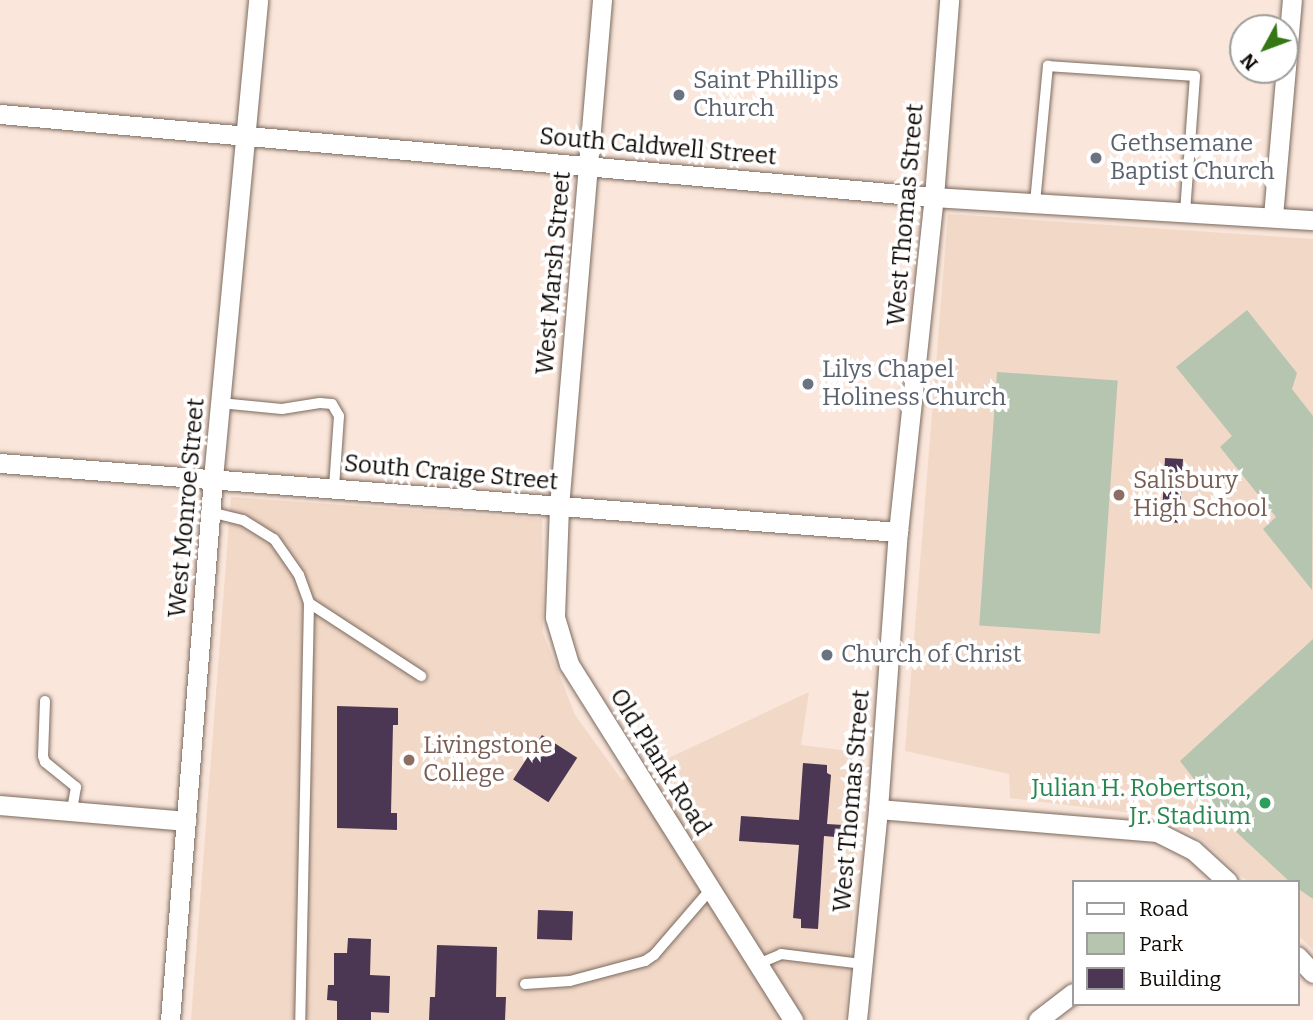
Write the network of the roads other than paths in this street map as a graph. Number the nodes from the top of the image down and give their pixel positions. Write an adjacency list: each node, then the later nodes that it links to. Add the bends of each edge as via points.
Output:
1 (258, 0): 6 (street, West Monroe Street)
2 (601, 0): 7 (street, West Marsh Street)
3 (949, 0): 8 (street, West Thomas Street)
4 (1292, 0): 11 (street)
5 (0, 114): 6 (street, South Caldwell Street)
6 (246, 135): 7 (street, South Caldwell Street); 13 (street, West Monroe Street)
7 (588, 164): 8 (street, South Caldwell Street); 17 (street, West Marsh Street)
8 (934, 197): 9 (street, South Caldwell Street); 19 (street, West Thomas Street)
9 (1035, 203): 10 (street, South Caldwell Street); 10 (lane, via 1048,66 1195,76)
10 (1185, 211): 11 (street, South Caldwell Street)
11 (1273, 216): 12 (street, South Caldwell Street)
12 (1313, 220)
13 (220, 403): 15 (street, West Monroe Street); 16 (lane, via 282,409 332,404 339,416)
14 (0, 463): 15 (street, South Craige Street)
15 (213, 478): 16 (street, South Craige Street); 18 (street, West Monroe Street)
16 (334, 488): 17 (street, South Craige Street)
17 (559, 507): 19 (street, South Craige Street); 28 (street, Old Plank Road, via 555,617 569,664)
18 (210, 512): 20 (lane, via 243,520 274,539 299,575); 26 (street, West Monroe Street)
19 (898, 532): 24 (street, West Thomas Street)
20 (309, 603): 21 (lane); 36 (lane)
21 (421, 676)
22 (45, 701): 25 (lane, via 43,756 76,787)
23 (0, 805): 25 (street)
24 (878, 809): 27 (street, via 1157,832 1193,850); 31 (street, West Thomas Street)
25 (72, 810): 26 (street)
26 (186, 821): 35 (street, West Monroe Street)
27 (1223, 880)
28 (711, 889): 30 (street, Old Plank Road); 33 (lane, via 645,961 570,981)
29 (1299, 958): 32 (street)
30 (758, 964): 31 (lane, via 781,954); 37 (street, Old Plank Road)
31 (863, 964): 38 (street, West Thomas Street)
32 (1313, 973)
33 (525, 984)
34 (1072, 994): 39 (street)
35 (170, 1020)
36 (300, 1020)
37 (793, 1020)
38 (858, 1020)
39 (1038, 1020)

